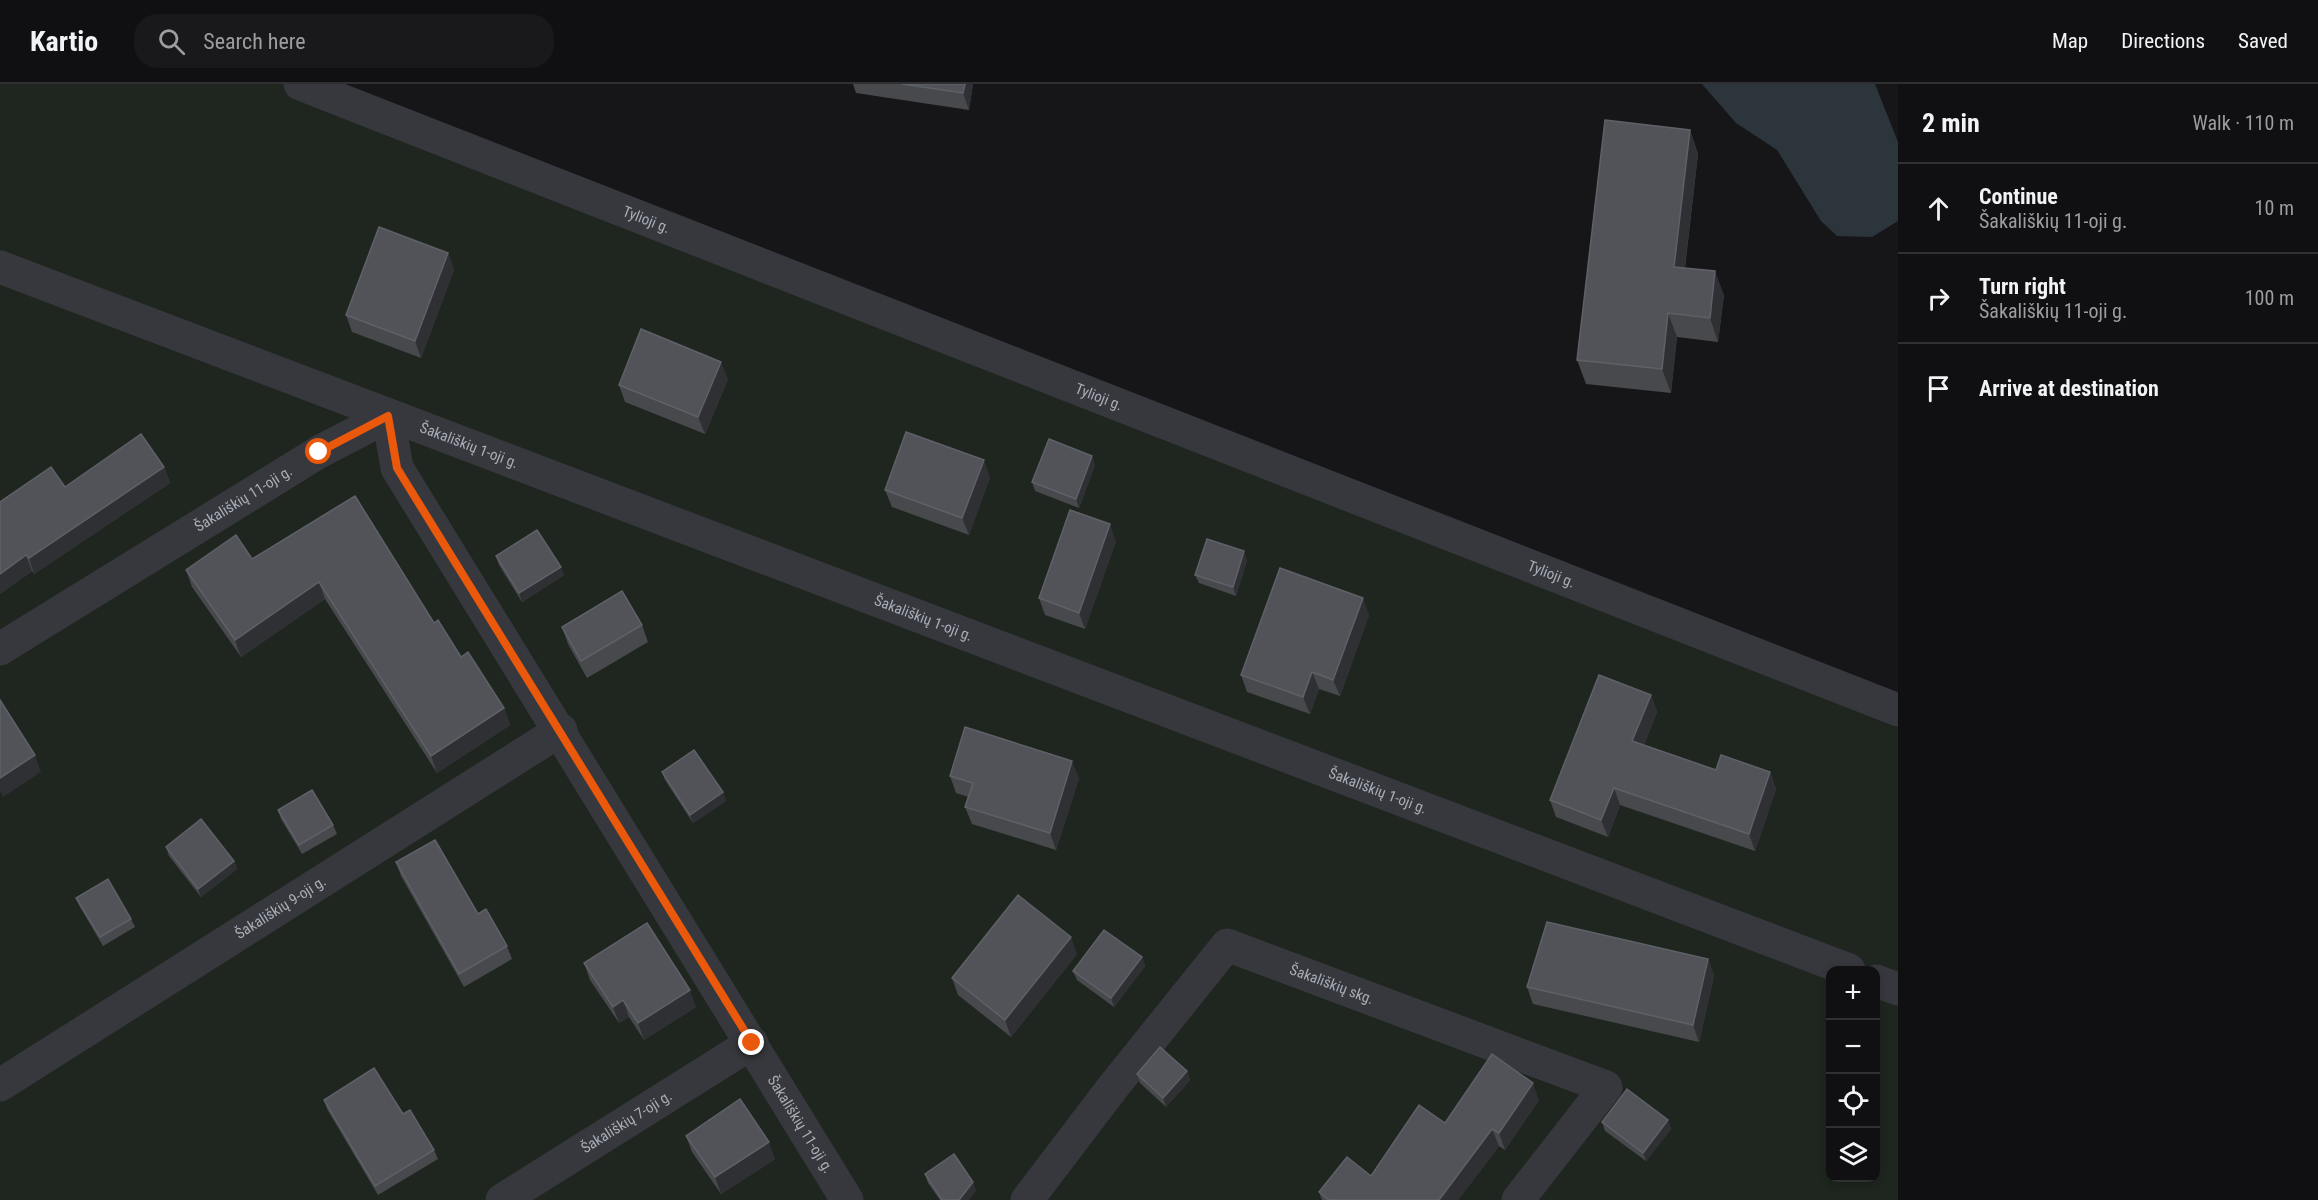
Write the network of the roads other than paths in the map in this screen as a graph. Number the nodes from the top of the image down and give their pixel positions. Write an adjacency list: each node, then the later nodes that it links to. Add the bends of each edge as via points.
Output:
1 (300, 84): 5 (street, Tylioji g.)
2 (0, 267): 3 (street, Šakališkių 1-oji g.)
3 (388, 416): 4 (street, Šakališkių 11-oji g., via 319,452); 6 (street, Šakališkių 11-oji g., via 397,468); 7 (street, Šakališkių 1-oji g.)
4 (0, 649)
5 (1898, 710)
6 (561, 730): 10 (street, Šakališkių 11-oji g.); 11 (street, Šakališkių 9-oji g.)
7 (1838, 966)
8 (1880, 983): 9 (street)
9 (1898, 989)
10 (752, 1043): 12 (street, Šakališkių 7-oji g.); 13 (street, Šakališkių 11-oji g.)
11 (0, 1085)
12 (502, 1200)
13 (847, 1200)
14 (1027, 1200): 15 (street, Šakališkių skg., via 1227,945 1606,1087)
15 (1518, 1200)

